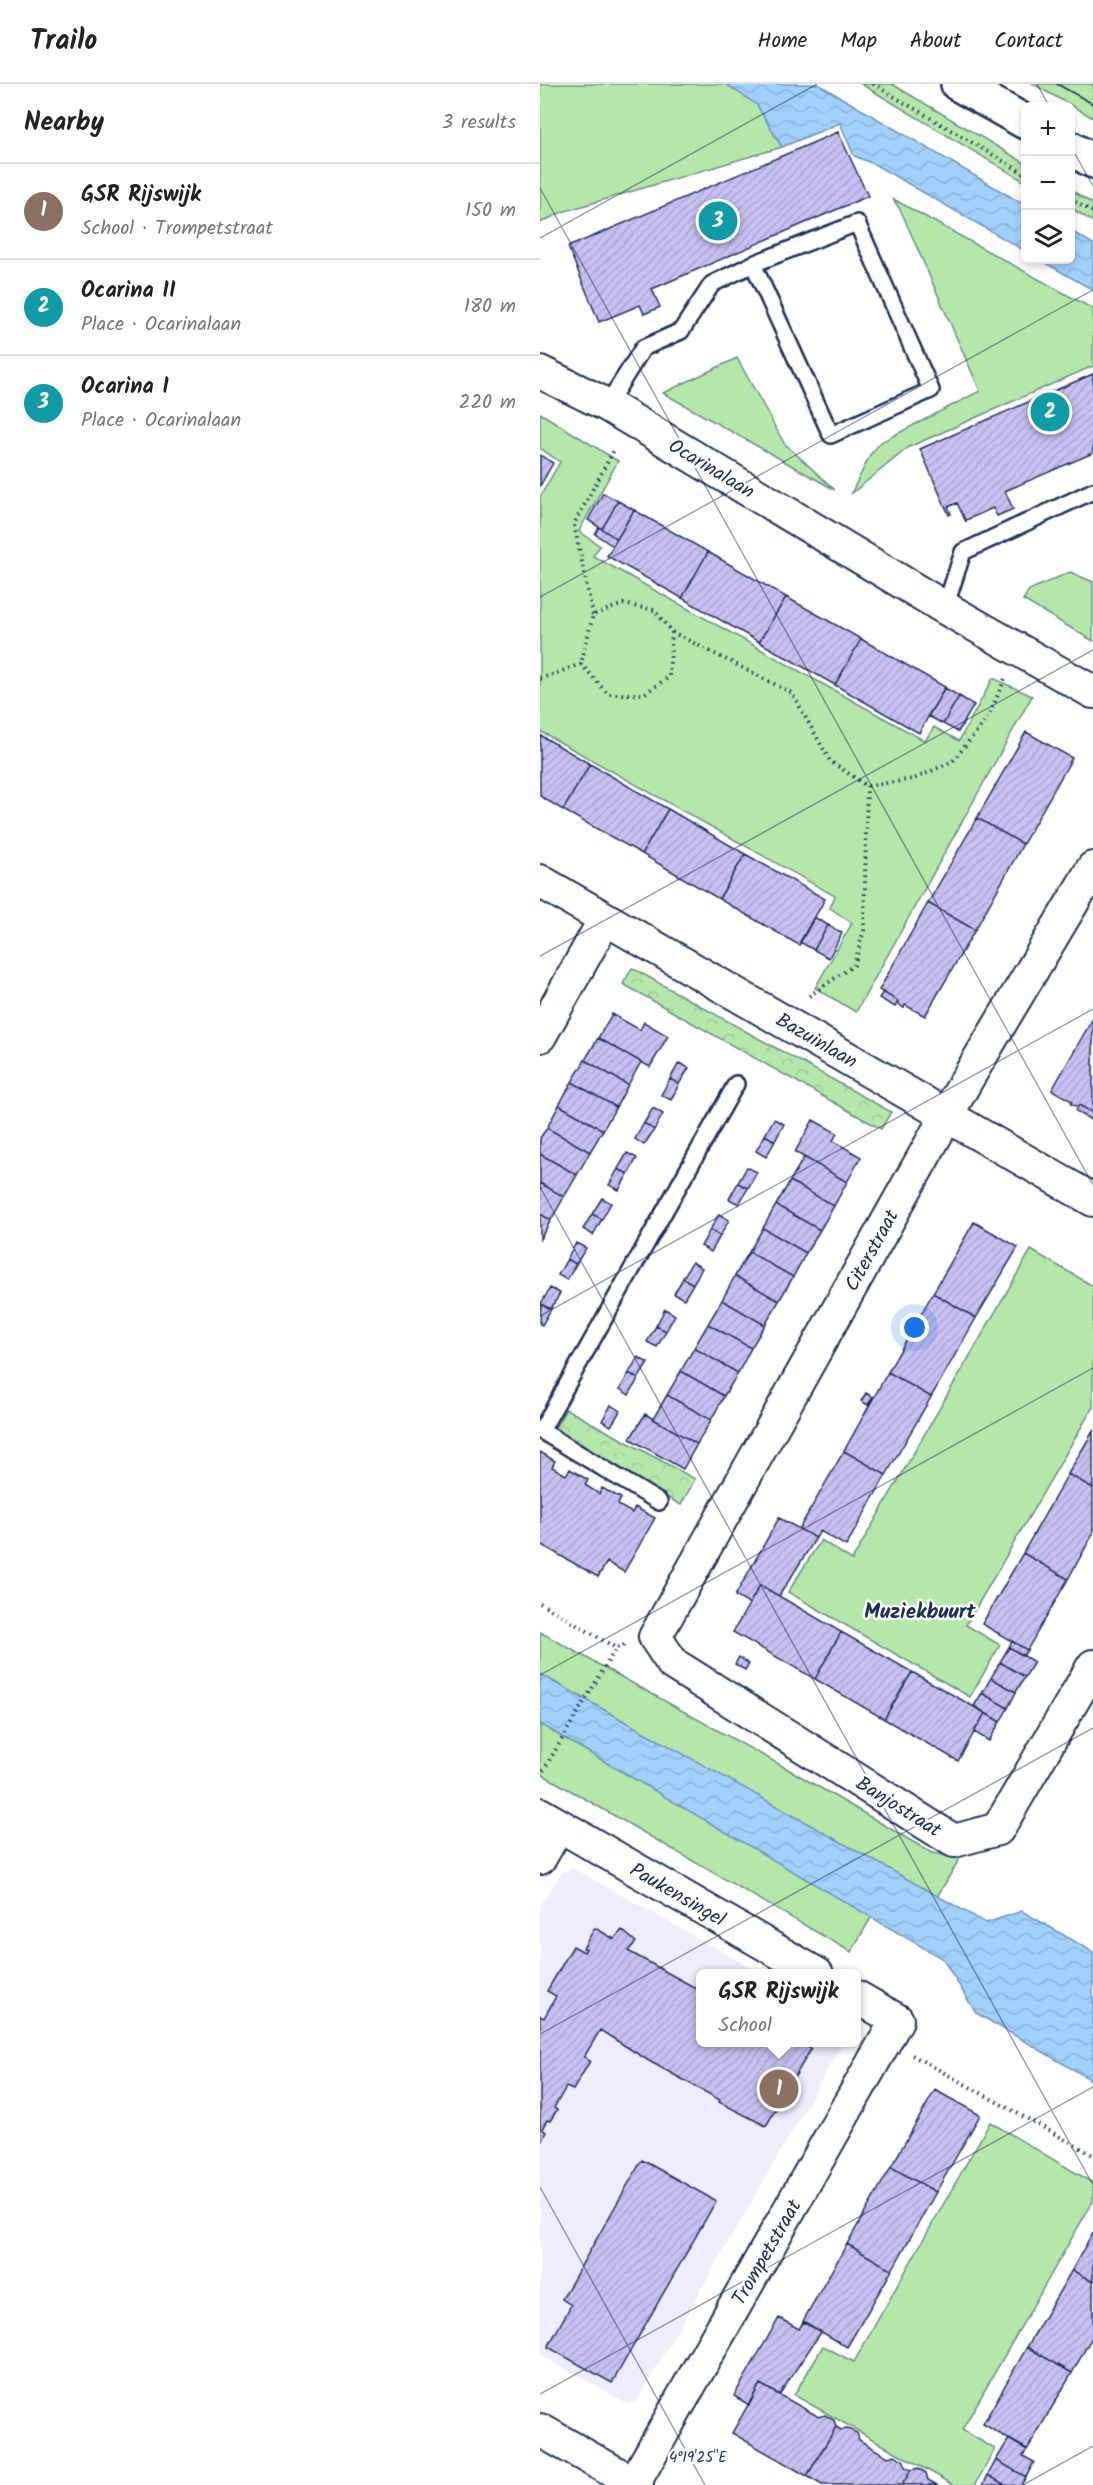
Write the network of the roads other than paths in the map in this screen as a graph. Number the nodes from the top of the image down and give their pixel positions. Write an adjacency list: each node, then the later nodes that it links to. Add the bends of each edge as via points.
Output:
1 (958, 84): 2 (main road)
2 (1021, 119)
3 (1075, 150): 4 (main road)
4 (1093, 161)
5 (753, 264): 5 (lane, via 831,435 931,390 856,223); 7 (lane, via 712,284 681,331 643,348)
6 (540, 372): 7 (street, Ocarinalaan)
7 (607, 405): 9 (street, Ocarinalaan)
8 (1093, 491): 9 (lane, via 963,552)
9 (945, 608): 10 (street, Ocarinalaan)
10 (1093, 692)
11 (1093, 868): 16 (street, Citerstraat)
12 (540, 881): 13 (street, Bazuinlaan)
13 (605, 919): 14 (street); 16 (street, Bazuinlaan)
14 (540, 1036)
15 (736, 1084): 18 (lane)
16 (947, 1114): 17 (street, Bazuinlaan); 20 (street, Citerstraat)
17 (1093, 1200)
18 (541, 1430): 19 (lane)
19 (659, 1502)
20 (655, 1636): 21 (street, Banjostraat, via 674,1664 954,1841 998,1829)
21 (1093, 1666)
22 (550, 1819): 23 (street); 24 (street, Paukensingel)
23 (540, 1858)
24 (808, 1969)
25 (861, 2001): 27 (street, Trompetstraat, via 892,2030)
26 (540, 2430): 27 (street)
27 (635, 2484)

